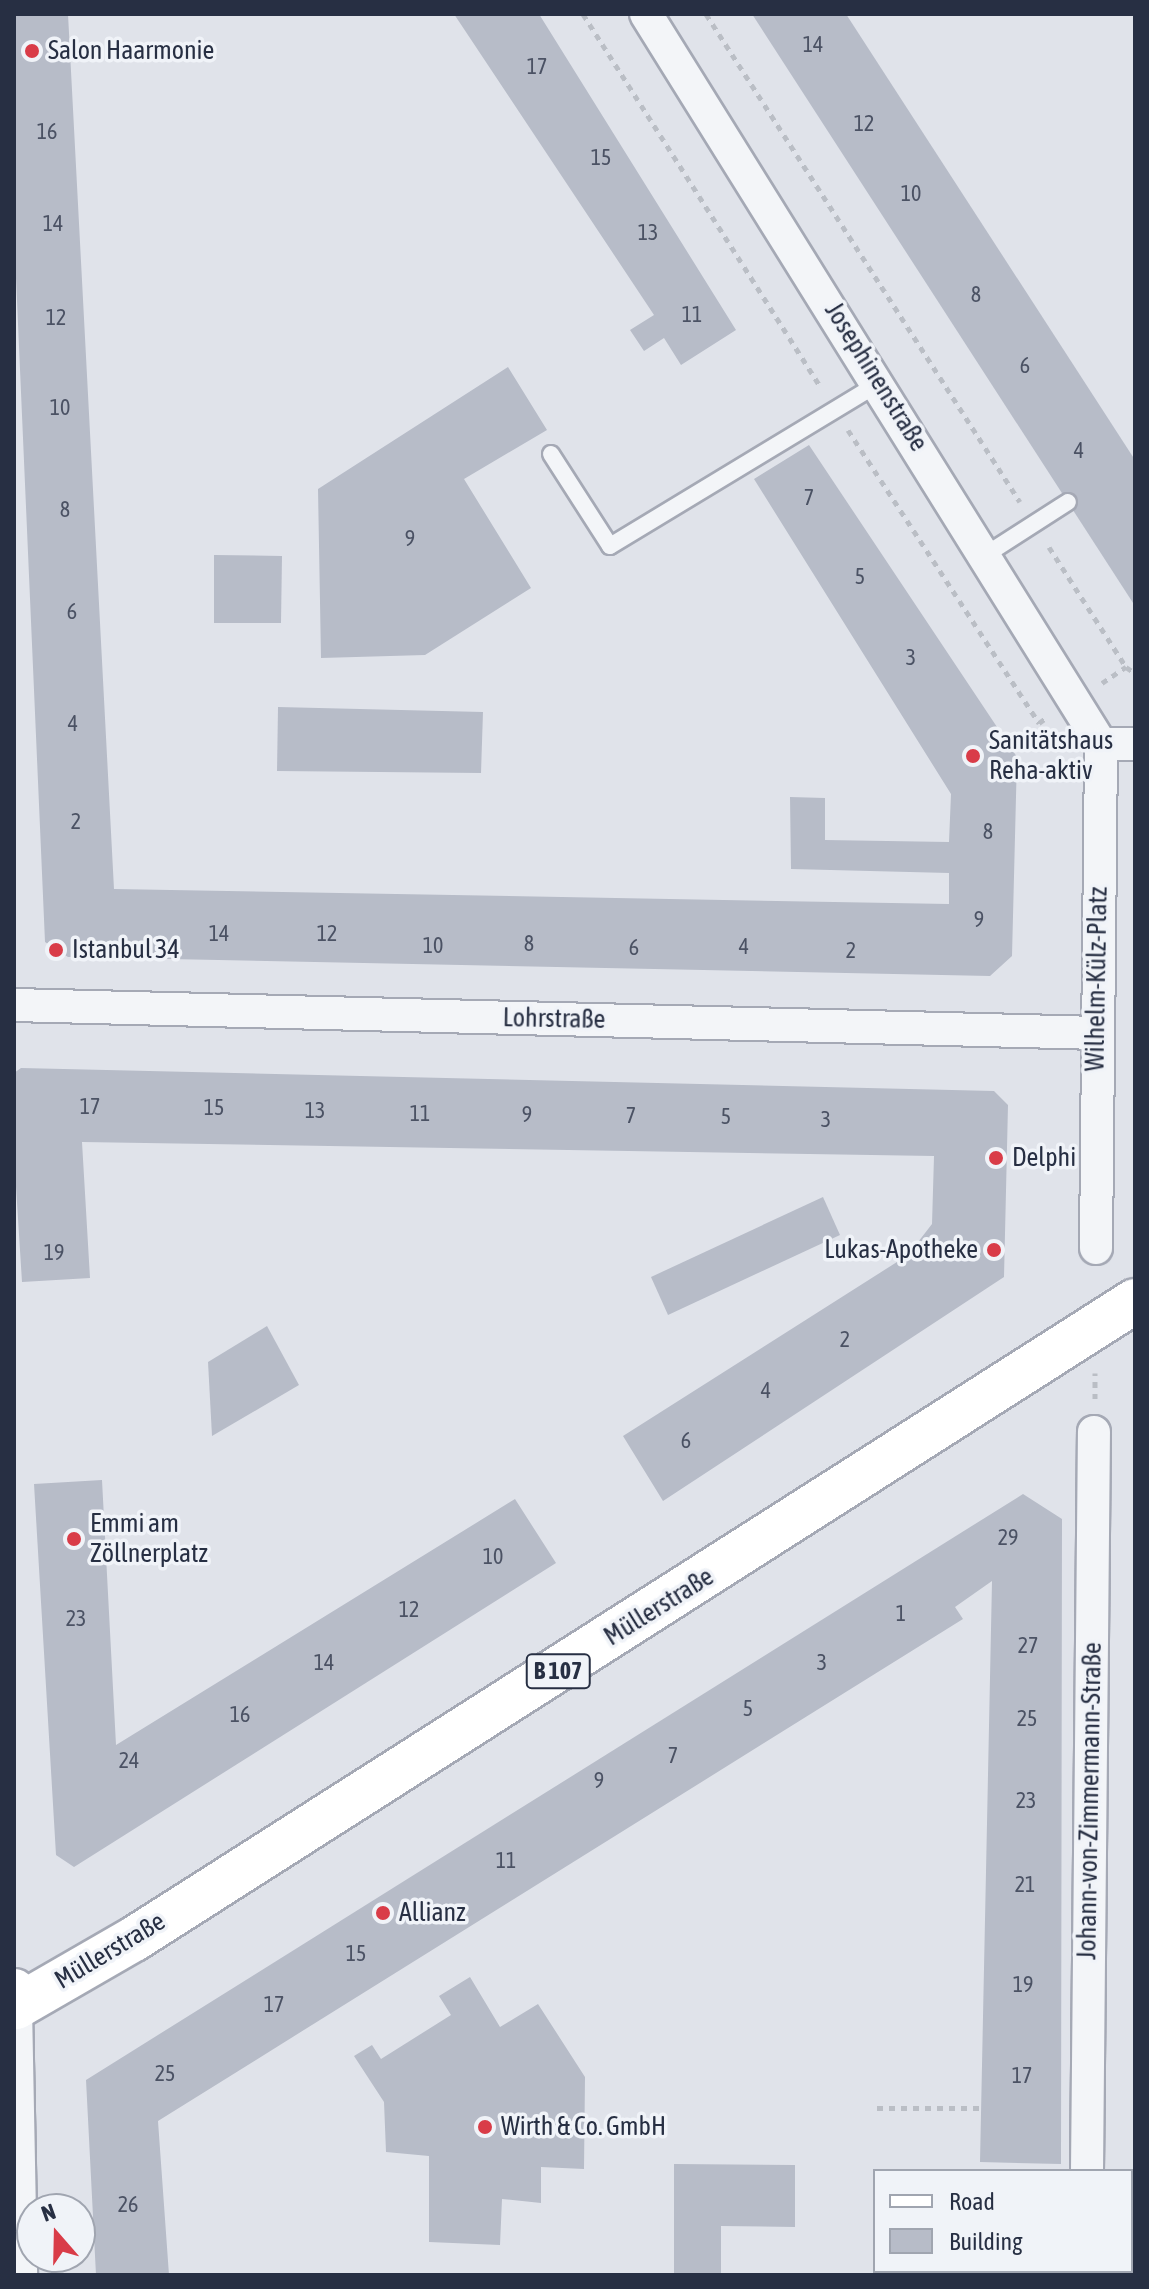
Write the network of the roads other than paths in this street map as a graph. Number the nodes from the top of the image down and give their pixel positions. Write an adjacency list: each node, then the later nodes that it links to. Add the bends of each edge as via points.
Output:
1 (646, 14): 2 (street, Josephinenstraße)
2 (879, 383): 3 (lane, via 610,546); 5 (street, Josephinenstraße)
3 (551, 454)
4 (1068, 502): 5 (lane)
5 (987, 554): 6 (street, Josephinenstraße)
6 (1101, 744): 7 (street); 9 (street, Wilhelm-Külz-Platz)
7 (1135, 744)
8 (14, 1005): 9 (street, Lohrstraße)
9 (1095, 1033): 10 (street, Wilhelm-Külz-Platz)
10 (1096, 1248)
11 (1135, 1301): 13 (main road, Müllerstraße / B 107)
12 (1094, 1432): 14 (street, Johann-von-Zimmermann-Straße)
13 (15, 1999): 15 (street)
14 (1087, 2169)
15 (21, 2275)

